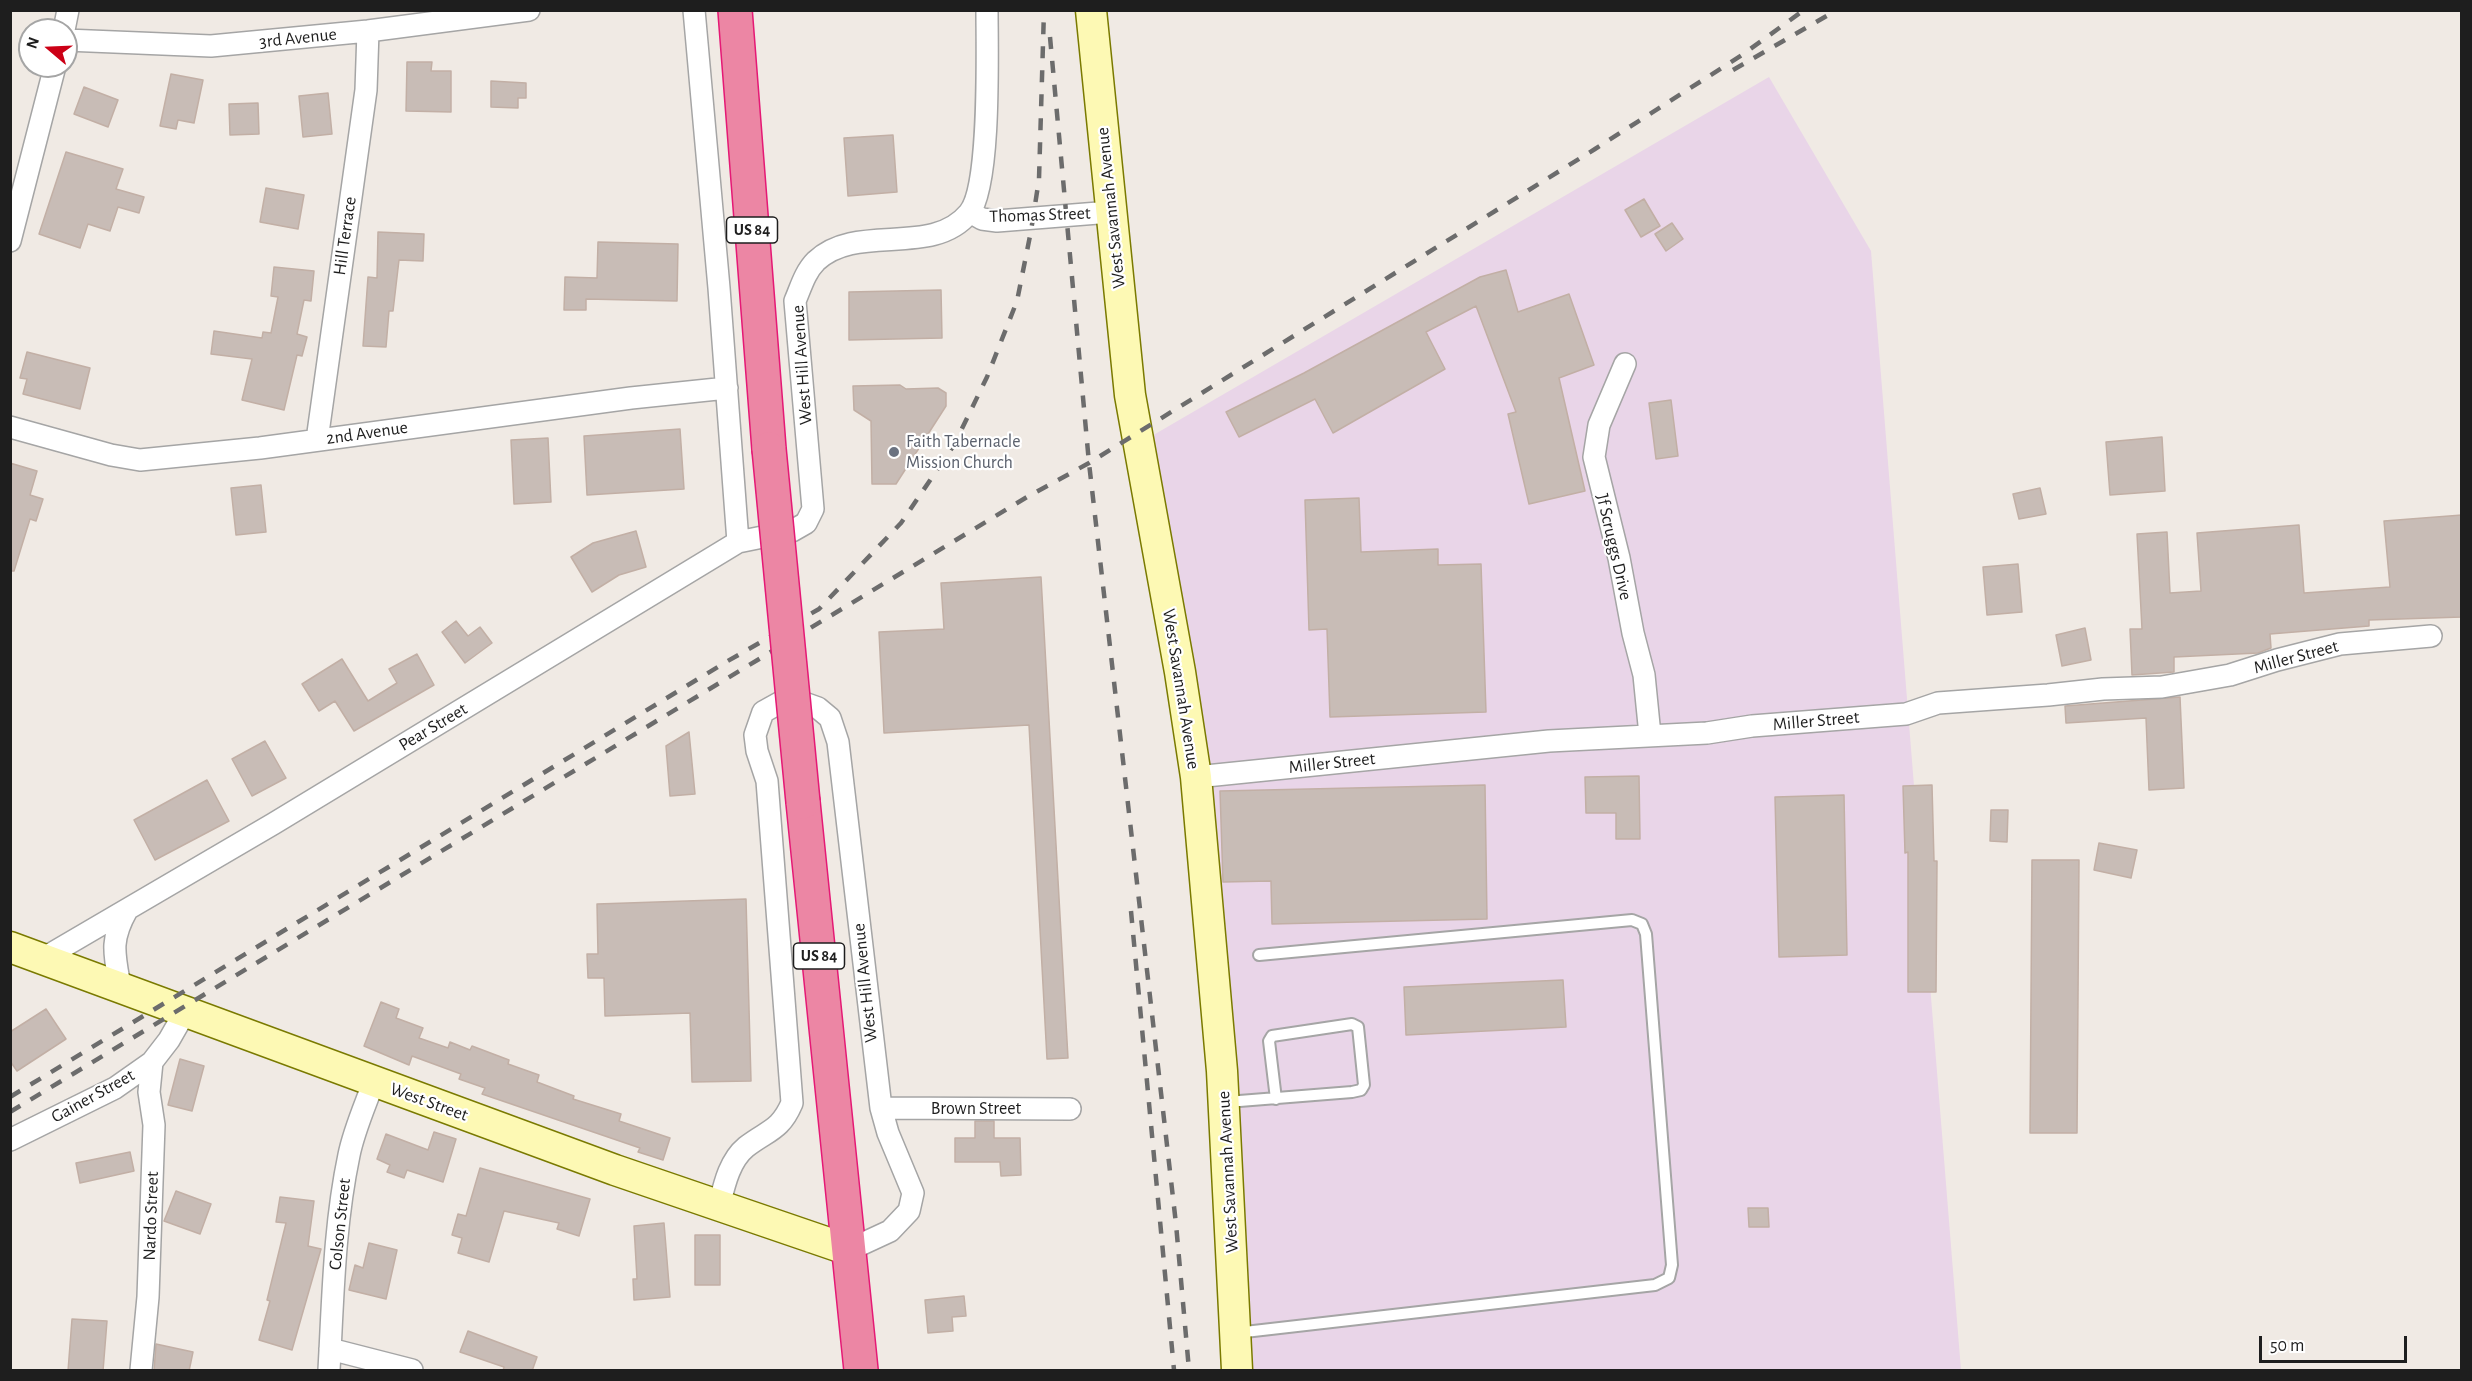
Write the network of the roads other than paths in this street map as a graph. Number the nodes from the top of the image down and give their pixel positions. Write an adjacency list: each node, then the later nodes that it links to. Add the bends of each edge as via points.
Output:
1 (529, 10): 6 (street, 3rd Avenue)
2 (694, 10): 13 (street)
3 (735, 10): 34 (highway, US 84, bridge, via 769,449)
4 (987, 10): 9 (street, via 984,162)
5 (1092, 10): 10 (street, West Savannah Avenue)
6 (368, 31): 7 (street, 3rd Avenue, via 211,46); 15 (street, Hill Terrace, via 366,90)
7 (78, 40)
8 (52, 78): 11 (street)
9 (970, 212): 10 (street, Thomas Street, via 997,221); 16 (street, West Hill Avenue, via 950,229 837,248 817,261 804,278 795,301 813,509 806,523 792,531)
10 (1111, 212): 19 (street, West Savannah Avenue, via 1130,395)
11 (10, 241)
12 (1625, 364): 18 (street, Jf Scruggs Drive, via 1599,425 1594,457 1644,675)
13 (727, 388): 15 (street, 2nd Avenue); 16 (street)
14 (10, 427): 15 (street, 2nd Avenue, via 140,460)
15 (317, 440)
16 (738, 542): 20 (street, Pear Street)
17 (2431, 636): 18 (street, Miller Street, via 2340,645 2230,675 2162,687 2103,688 1938,703 1906,714)
18 (1650, 735): 19 (street, Miller Street, via 1549,741)
19 (1196, 777): 29 (street, West Savannah Avenue)
20 (127, 910): 23 (street, Pear Street); 24 (street, via 116,929 114,943)
21 (10, 946): 23 (street, West Street)
22 (1259, 955): 35 (lane, via 1632,920 1642,924 1647,934 1672,1265 1669,1278 1655,1285)
23 (44, 958): 24 (street, West Street)
24 (120, 986): 25 (street, West Street)
25 (185, 1012): 26 (street, Gainer Street); 27 (street, West Street)
26 (152, 1062): 32 (street, Gainer Street, via 114,1088); 37 (street, Nardo Street, via 149,1092 154,1125)
27 (374, 1081): 33 (street, West Street); 36 (street, Colson Street, via 349,1153 341,1195)
28 (1276, 1099): 28 (lane, via 1361,1090 1365,1084 1358,1027 1352,1024 1272,1036 1269,1041); 29 (lane)
29 (1224, 1103): 35 (street, West Savannah Avenue)
30 (881, 1108): 31 (street, Brown Street); 33 (street, West Hill Avenue, via 838,742 830,718 818,708 781,702 763,712 755,735 767,781 792,1103 785,1119 745,1147 736,1158); 34 (street, West Hill Avenue, via 913,1193 909,1211 890,1231)
31 (1070, 1109)
32 (10, 1140)
33 (719, 1206): 34 (street, West Street)
34 (849, 1250): 40 (highway, US 84)
35 (1236, 1333): 41 (street, West Savannah Avenue)
36 (330, 1349): 38 (street, Colson Street); 39 (street)
37 (141, 1371)
38 (329, 1371)
39 (412, 1371)
40 (861, 1371)
41 (1238, 1371)

